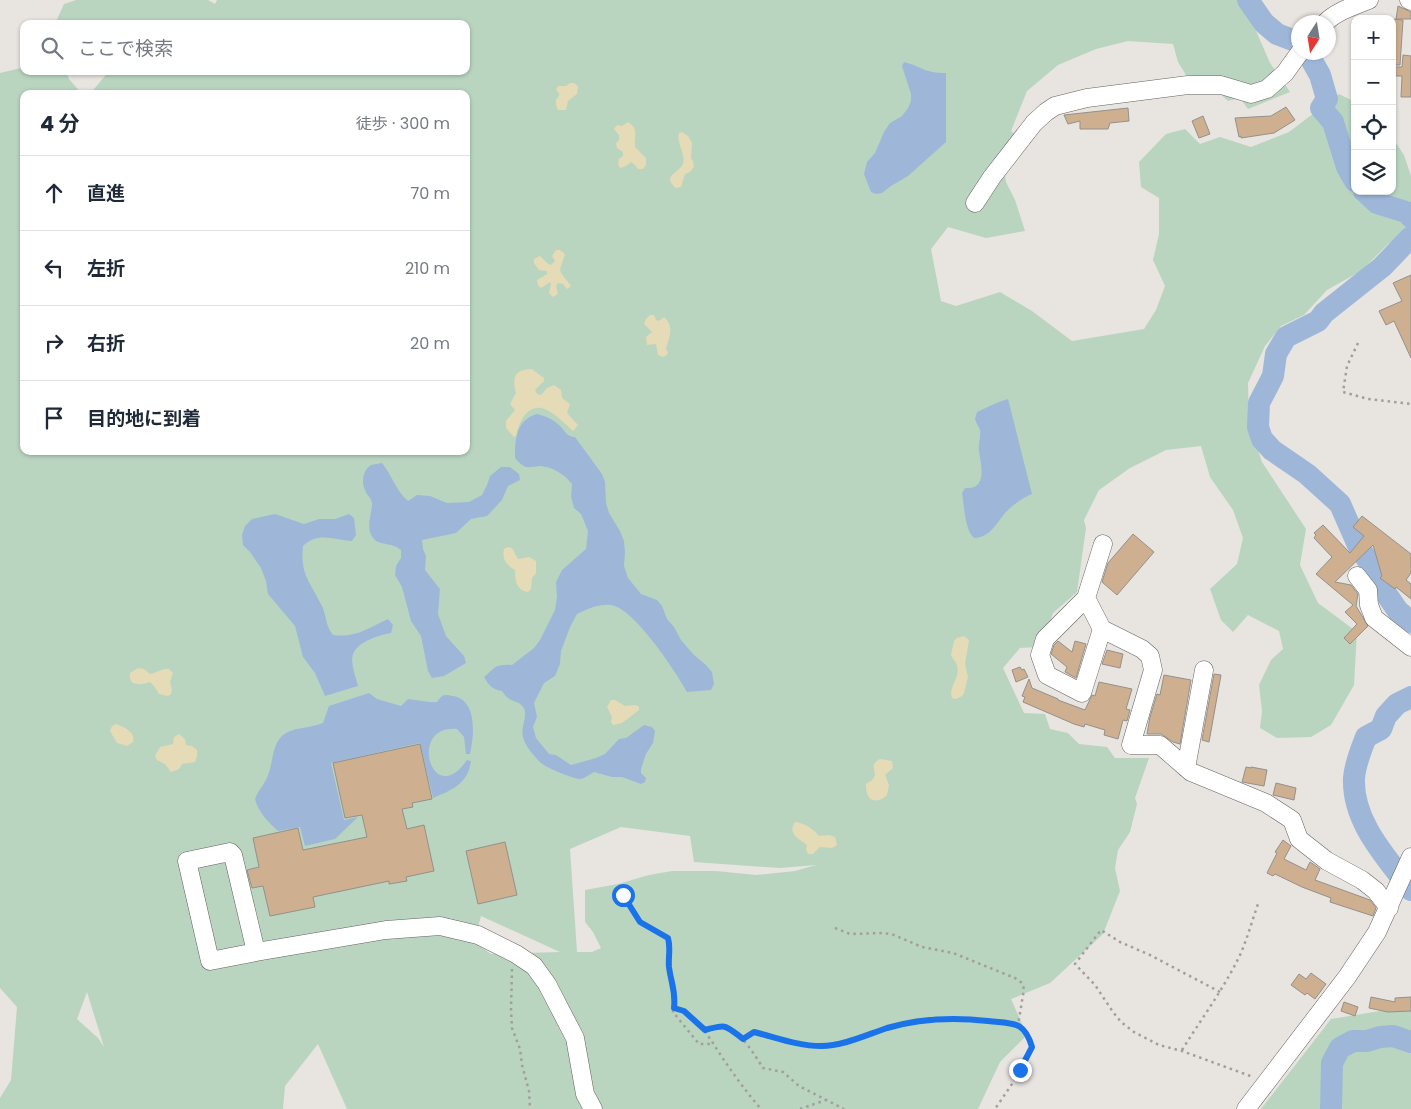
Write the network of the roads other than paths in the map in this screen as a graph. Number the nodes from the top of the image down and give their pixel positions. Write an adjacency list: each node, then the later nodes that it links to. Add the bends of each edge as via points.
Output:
1 (1369, 0): 2 (street)
2 (1336, 15)
3 (1294, 60): 4 (street, via 1267,89 1252,94 1221,85 1188,85 1087,98 1055,106 1034,123)
4 (975, 203)
5 (1103, 544): 7 (street)
6 (1357, 576): 9 (street, via 1368,590 1374,618)
7 (1086, 598): 8 (street); 8 (street, via 1046,639 1040,655 1047,675 1082,693)
8 (1102, 629): 11 (street, via 1142,649 1150,656 1154,670 1131,745 1160,745)
9 (1411, 647)
10 (1204, 670): 11 (street)
11 (1186, 768): 13 (street, via 1266,803 1292,820 1299,839 1362,880)
12 (1411, 857): 13 (street)
13 (1389, 908): 16 (street, via 1347,977)
14 (256, 952): 14 (street, via 210,961 187,860 233,854); 15 (street, via 386,930 440,926 478,935 534,966 547,984 575,1038 585,1094)
15 (593, 1109)
16 (1246, 1109)

